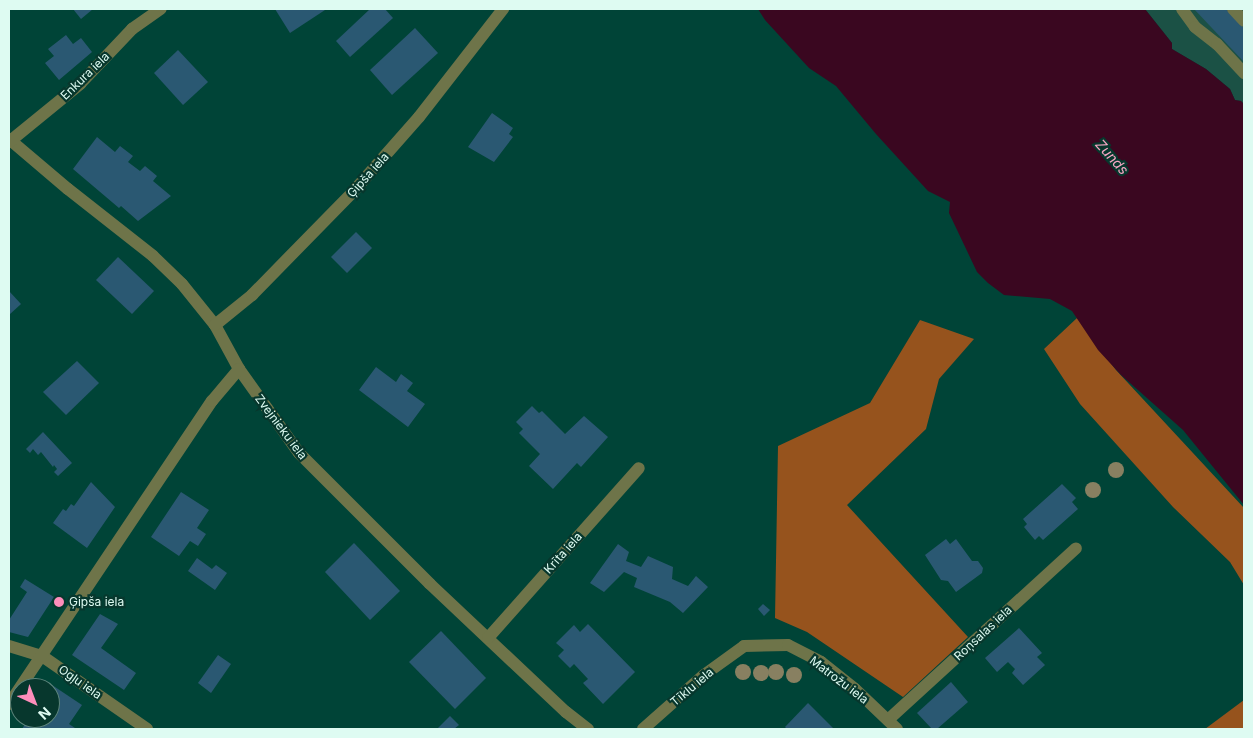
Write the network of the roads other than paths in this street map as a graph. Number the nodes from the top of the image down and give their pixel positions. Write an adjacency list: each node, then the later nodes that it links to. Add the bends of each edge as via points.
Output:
1 (161, 9): 7 (street, Enkura iela, via 132,29 80,84)
2 (503, 9): 8 (street, Ģipša iela, via 419,117 352,193 252,295)
3 (1182, 9): 6 (street, via 1195,27 1217,44)
4 (1233, 9): 5 (street)
5 (1244, 21)
6 (1244, 73)
7 (9, 141): 8 (street, Zvejnieku iela, via 153,256 182,284)
8 (216, 326): 9 (street, Zvejnieku iela)
9 (239, 368): 12 (street, Zvejnieku iela, via 299,454 377,534); 15 (street, via 212,401)
10 (639, 468): 12 (street, Krīta iela)
11 (1076, 548): 17 (street, Roņsalas iela)
12 (488, 638): 19 (street, Zvejnieku iela)
13 (9, 646): 15 (street, Ogļu iela)
14 (744, 646): 17 (street, Matrožu iela, via 788,645 821,662); 20 (street, Tīklu iela, via 704,675)
15 (42, 656): 16 (street); 18 (street, Ogļu iela)
16 (9, 704)
17 (893, 724)
18 (147, 729)
19 (588, 729)
20 (643, 729)

